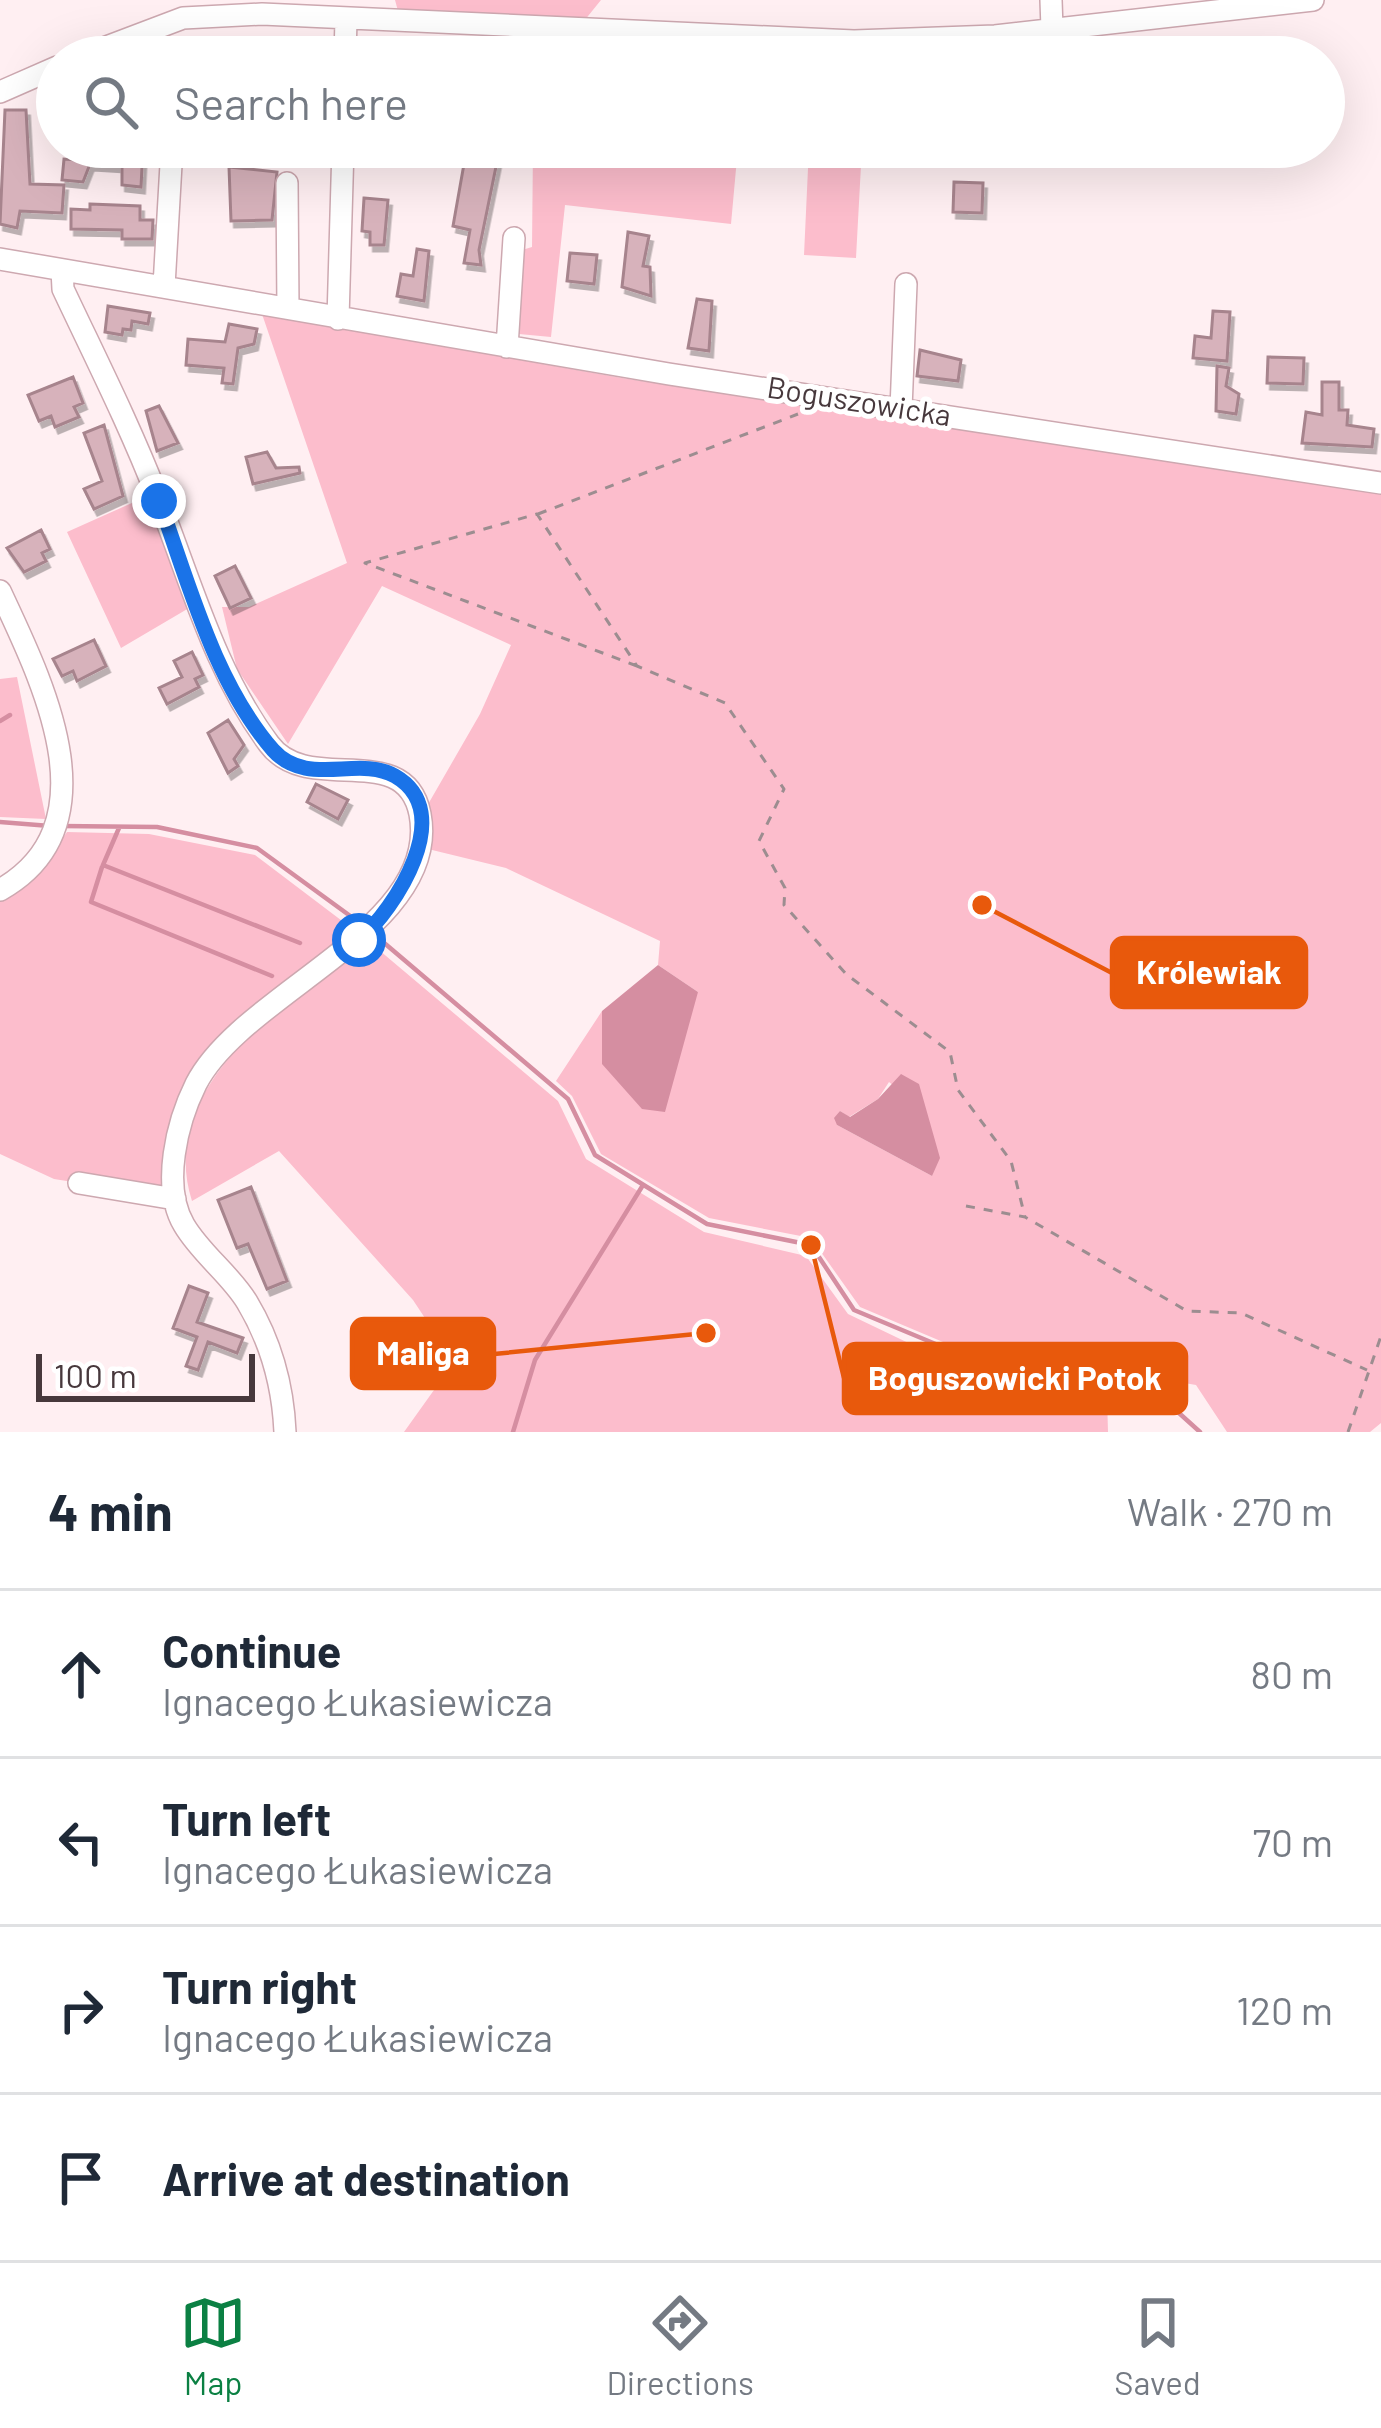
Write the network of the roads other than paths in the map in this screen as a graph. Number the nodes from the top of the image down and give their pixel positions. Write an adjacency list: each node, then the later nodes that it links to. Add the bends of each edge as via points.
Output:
1 (1051, 0): 4 (street)
2 (1313, 0): 4 (street)
3 (346, 19): 6 (street, via 183,18); 7 (street); 8 (street)
4 (1052, 29): 5 (street)
5 (1016, 34): 9 (street)
6 (135, 36)
7 (346, 36)
8 (683, 36)
9 (906, 36)
10 (36, 76): 11 (street)
11 (0, 92)
12 (171, 168): 19 (street)
13 (342, 168): 21 (street)
14 (287, 183): 20 (street)
15 (514, 238): 22 (street)
16 (0, 260): 17 (street, Boguszowicka)
17 (62, 270): 19 (street, Boguszowicka); 28 (street, via 63,289 152,482 211,641 264,737 295,765 393,774 419,810 418,851 377,924 250,1020 205,1069 181,1128)
18 (906, 284): 23 (street)
19 (164, 286): 20 (street, Boguszowicka)
20 (288, 308): 21 (street, Boguszowicka)
21 (338, 319): 22 (street, Boguszowicka)
22 (508, 347): 23 (street, Boguszowicka)
23 (901, 409): 24 (street, Boguszowicka)
24 (1381, 483)
25 (0, 591): 26 (street, via 43,689 62,777 59,826)
26 (0, 890)
27 (79, 1184): 28 (street)
28 (176, 1198): 29 (street, via 184,1224 238,1288 261,1330)
29 (285, 1432)

